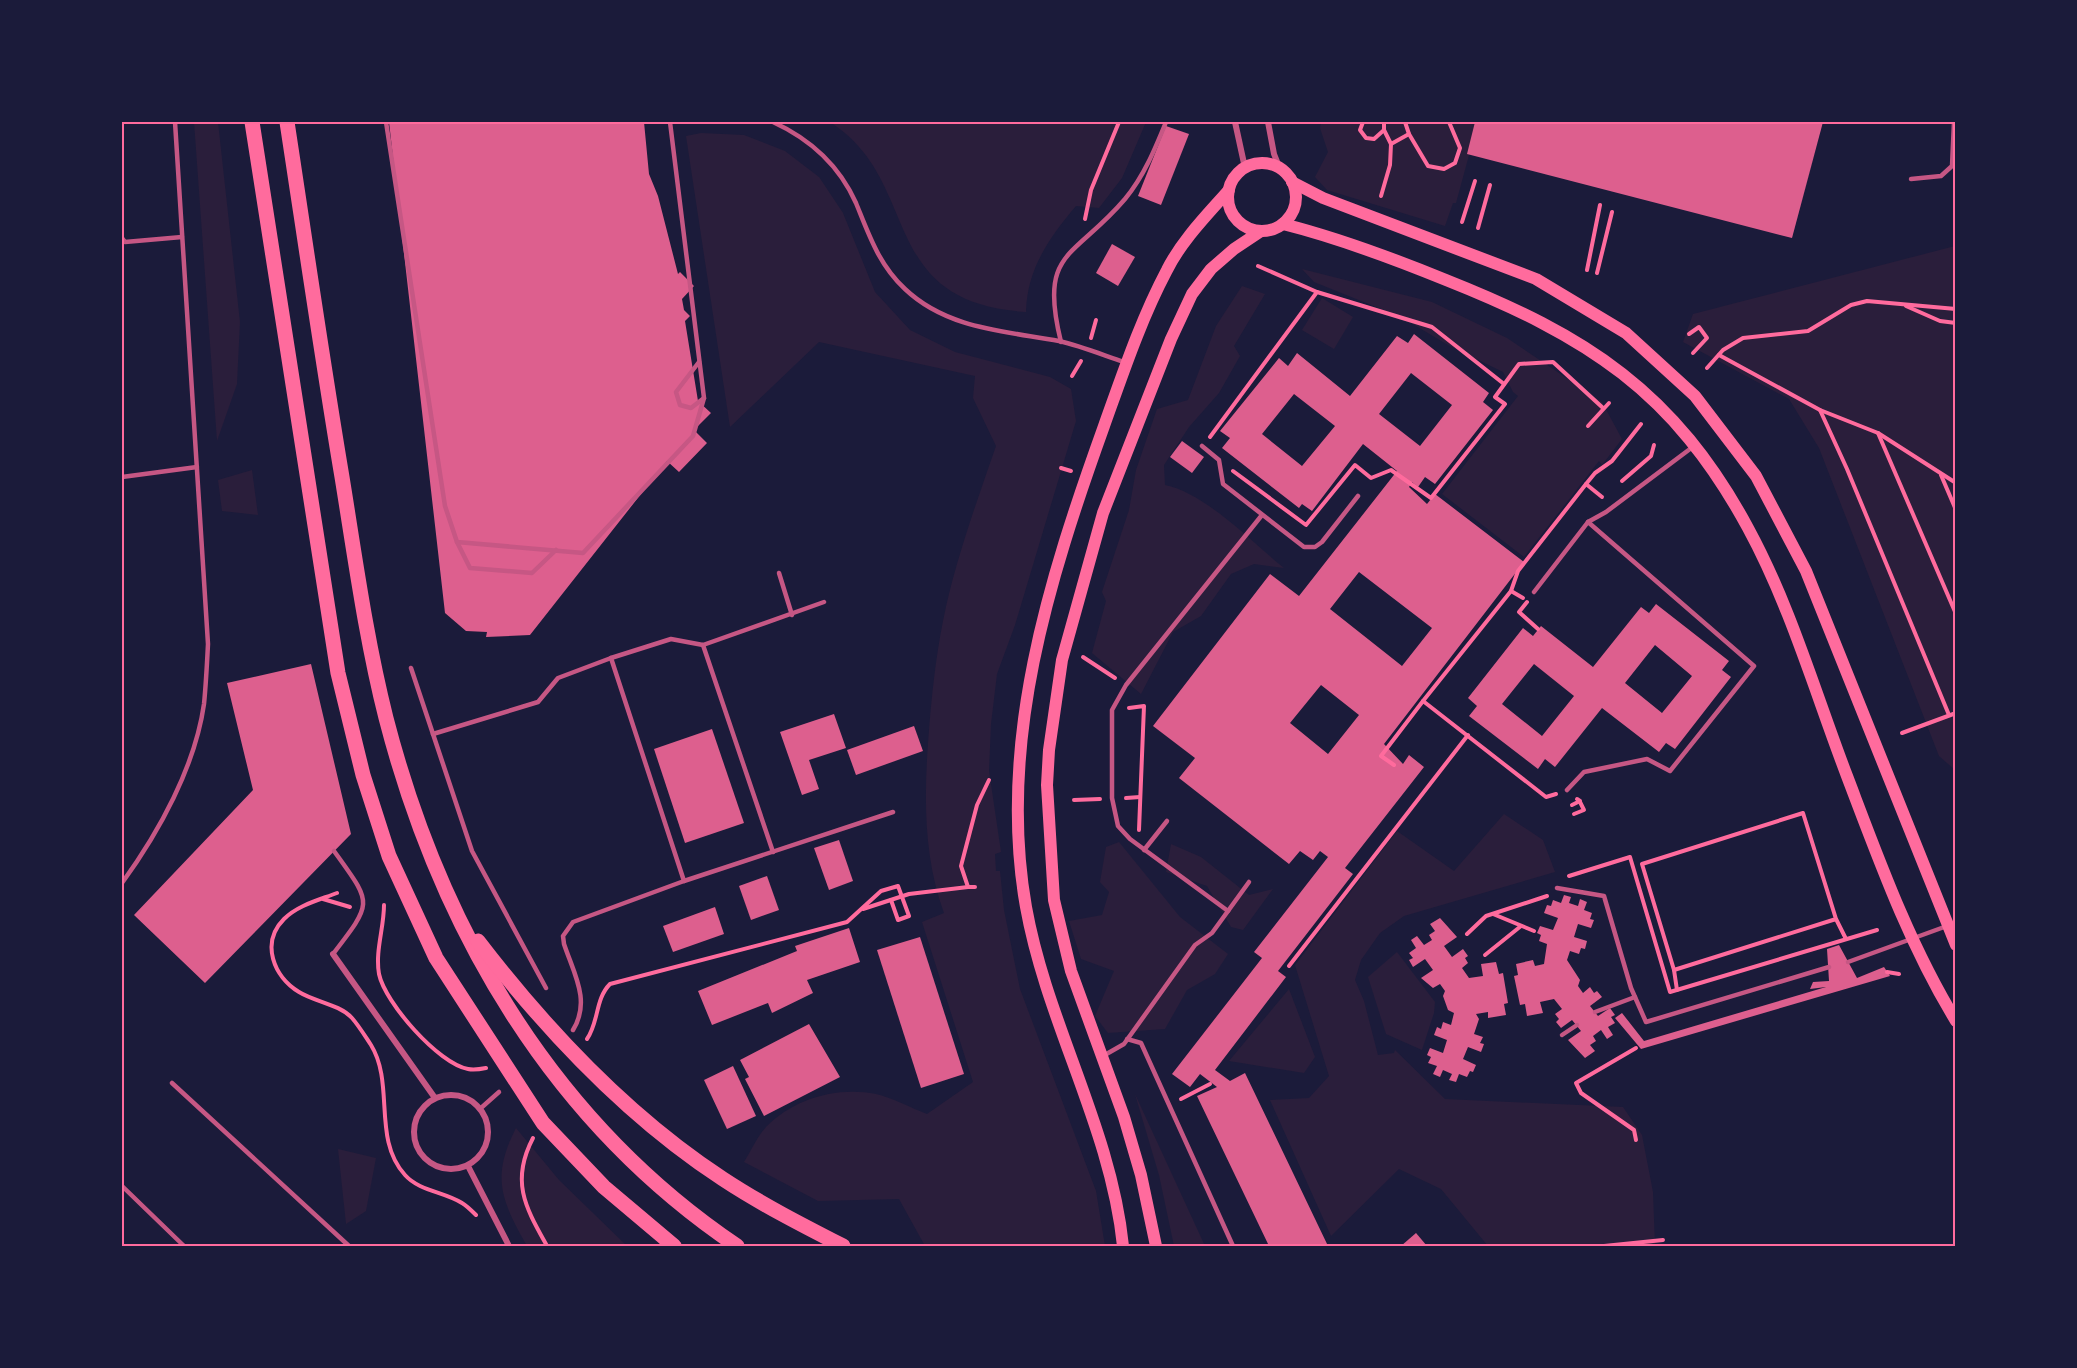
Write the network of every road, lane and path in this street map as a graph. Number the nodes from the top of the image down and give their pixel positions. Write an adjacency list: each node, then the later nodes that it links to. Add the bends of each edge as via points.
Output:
1 (175, 122): 34 (lane)
2 (252, 122): 165 (main road, via 326,604 350,727 376,819 405,895 436,958 543,1123 604,1187)
3 (287, 122): 118 (main road, via 358,578 386,717 413,808)
4 (386, 122): 73 (lane, via 445,506)
5 (670, 122): 47 (lane)
6 (773, 122): 44 (lane, via 807,141 835,168 855,201 881,262 906,290 942,315 989,329)
7 (1119, 122): 33 (path, via 1091,190 1083,227)
8 (1166, 122): 33 (lane, via 1140,178 1108,218)
9 (1235, 122): 19 (street)
10 (1268, 122): 20 (street)
11 (1363, 122): 16 (path, via 1360,130 1366,138 1374,139)
12 (1384, 122): 16 (path)
13 (1405, 122): 17 (path)
14 (1449, 122): 17 (path, via 1459,140 1460,152 1455,163 1444,169 1424,163)
15 (1954, 122): 21 (lane, via 1952,166 1941,177)
16 (1384, 130): 18 (path)
17 (1409, 134): 18 (path)
18 (1391, 144): 26 (path)
19 (1245, 168): 20 (main road, via 1269,164); 25 (main road)
20 (1280, 169): 23 (main road)
21 (1911, 179)
22 (1475, 181): 29 (path)
23 (1292, 182): 30 (main road, via 1296,200); 122 (main road, via 1323,198 1536,279 1626,333 1695,396 1756,476 1806,571)
24 (1490, 185): 31 (path)
25 (1229, 190): 32 (main road, via 1229,206 1237,220); 48 (main road, via 1193,231 1167,269)
26 (1381, 196)
27 (1600, 205): 37 (path)
28 (1612, 212): 38 (path)
29 (1462, 222)
30 (1283, 224): 32 (main road); 59 (main road, via 1384,254 1554,328 1635,384)
31 (1478, 228)
32 (1261, 231): 148 (main road, via 1210,269 1192,294 1171,339 1103,513 1060,673 1047,785 1054,900 1071,971)
33 (1087, 236): 44 (lane, via 1064,258 1055,276 1052,301)
34 (182, 237): 35 (lane, via 125,242); 62 (lane)
35 (122, 238)
36 (1258, 266): 39 (path)
37 (1587, 270)
38 (1597, 273)
39 (1317, 292): 50 (path, via 1432,327); 60 (path)
40 (1904, 306): 41 (path, via 1911,303); 42 (path, via 1940,321); 46 (path, via 1867,301 1851,305 1808,331 1743,338)
41 (1956, 309)
42 (1956, 323)
43 (1689, 334): 45 (path, via 1699,327 1707,338)
44 (1061, 342): 48 (lane)
45 (1693, 353)
46 (1719, 355): 49 (path); 54 (path)
47 (699, 362): 51 (lane); 51 (lane, via 676,392 680,405 691,408)
48 (1127, 362): 168 (main road, via 1080,495 1034,657 1019,744 1017,790 1026,906 1038,959 1062,1037 1097,1126 1113,1184)
49 (1707, 368)
50 (1504, 384): 53 (path, via 1519,364 1553,362); 61 (path, via 1495,397 1505,404)
51 (704, 398): 74 (lane, via 693,436 583,552)
52 (1609, 403): 53 (path)
53 (1603, 408): 56 (path)
54 (1820, 410): 57 (path); 90 (path)
55 (1641, 424): 66 (path, via 1612,461)
56 (1588, 426)
57 (1878, 433): 63 (path); 79 (path)
58 (1654, 445): 67 (path, via 1651,456)
59 (1695, 445): 72 (lane); 127 (main road, via 1734,504 1764,561)
60 (1202, 446): 71 (lane, via 1219,460 1223,484)
61 (1470, 449)
62 (196, 467): 64 (lane); 110 (lane, via 208,644 204,705 184,775 150,844)
63 (1941, 474): 65 (path); 70 (path)
64 (122, 477)
65 (1956, 483)
66 (1586, 484): 68 (path, via 1601,498); 87 (path, via 1518,571 1511,591)
67 (1618, 484)
68 (1609, 491)
69 (1358, 496): 71 (lane, via 1315,547 1304,546)
70 (1956, 510)
71 (1262, 515): 86 (lane)
72 (1588, 522): 76 (lane); 96 (lane, via 1754,666 1670,771 1647,759 1584,772)
73 (457, 542): 74 (lane); 74 (lane, via 470,568 511,572 532,573)
74 (556, 550)
75 (779, 573): 80 (lane)
76 (1534, 592)
77 (1528, 601): 81 (path, via 1519,612)
78 (824, 603): 80 (lane)
79 (1956, 614)
80 (792, 615): 82 (lane)
81 (1538, 629)
82 (703, 645): 84 (lane, via 671,639); 105 (lane)
83 (1083, 657): 86 (path)
84 (611, 658): 91 (lane, via 558,678 538,702); 108 (lane)
85 (411, 668): 91 (lane)
86 (1126, 685): 88 (lane)
87 (1423, 701): 93 (path); 94 (path, via 1381,756)
88 (1112, 710): 102 (lane, via 1115,817 1118,826); 102 (path, via 1144,706)
89 (1956, 713): 90 (path)
90 (1949, 715): 92 (path)
91 (433, 734): 137 (lane, via 472,851)
92 (1902, 734)
93 (1468, 735): 96 (path, via 1546,797); 132 (path)
94 (1394, 765)
95 (989, 780): 111 (path, via 976,805 961,866)
96 (1567, 790): 97 (path)
97 (1580, 801): 98 (path); 100 (path, via 1584,810)
98 (1572, 805)
99 (893, 812): 105 (lane)
100 (1574, 814)
101 (1167, 821): 103 (lane)
102 (1138, 846): 103 (lane)
103 (1144, 850): 117 (lane)
104 (334, 851): 129 (lane, via 362,889 364,904 358,921)
105 (773, 852): 108 (lane)
106 (1641, 864): 107 (path); 120 (path, via 1803,813); 134 (path)
107 (1632, 866): 113 (path, via 1630,857 1558,879); 138 (path, via 1670,992)
108 (684, 881): 143 (lane, via 580,918 567,928 564,944 582,1008)
109 (1249, 882): 117 (lane)
110 (122, 883)
111 (968, 887): 112 (path); 115 (path)
112 (975, 887)
113 (1557, 888): 119 (path, via 1555,893); 139 (lane, via 1604,896)
114 (337, 892): 159 (path, via 300,907 282,920 273,939 271,960 281,978 300,993 351,1017 372,1047 384,1089 384,1119 391,1155 406,1177 462,1202)
115 (891, 900): 116 (path); 116 (path, via 898,920 909,916 898,886 881,891)
116 (860, 910): 146 (path, via 847,922 610,984 602,992 594,1029)
117 (1228, 911): 145 (lane, via 1212,933 1195,945)
118 (457, 912): 166 (main road, via 518,1024 563,1089 645,1176); 167 (main road, via 558,1035 608,1087 706,1167)
119 (1492, 914): 121 (path); 125 (path)
120 (1836, 919): 126 (path); 134 (path)
121 (1521, 926): 124 (path); 130 (path)
122 (1947, 926): 127 (lane); 128 (main road)
123 (1876, 930): 126 (path)
124 (1534, 931)
125 (1467, 934)
126 (1846, 939): 138 (path)
127 (1912, 939): 131 (lane); 141 (main road)
128 (1956, 945)
129 (333, 954): 152 (street)
130 (1485, 955)
131 (1848, 962)
132 (1289, 966)
133 (1829, 967): 139 (lane, via 1646,1022)
134 (1674, 970): 138 (path)
135 (1887, 972): 136 (path)
136 (1899, 974)
137 (546, 988)
138 (1677, 990)
139 (1635, 997): 140 (lane)
140 (1595, 1012)
141 (1956, 1021)
142 (1577, 1025): 144 (lane)
143 (573, 1030)
144 (1562, 1035)
145 (1127, 1039): 148 (lane, via 1121,1047); 153 (lane, via 1141,1042)
146 (583, 1045)
147 (1636, 1048): 156 (path, via 1576,1083 1581,1093 1634,1130)
148 (1101, 1057): 169 (main road, via 1141,1175)
149 (172, 1083): 162 (lane)
150 (1210, 1084): 153 (path)
151 (499, 1092): 154 (lane)
152 (435, 1098): 154 (street, via 451,1094 467,1098); 157 (street, via 416,1117 415,1143 430,1164 456,1170)
153 (1169, 1106): 170 (lane)
154 (481, 1108): 157 (street, via 489,1133 486,1146)
155 (538, 1129): 164 (path, via 527,1150 522,1197)
156 (1636, 1140)
157 (468, 1166): 163 (street)
158 (122, 1186): 161 (lane)
159 (481, 1220)
160 (1664, 1240): 171 (path)
161 (184, 1246)
162 (349, 1246)
163 (509, 1246)
164 (547, 1246)
165 (674, 1246)
166 (737, 1246)
167 (843, 1246)
168 (1123, 1246)
169 (1156, 1246)
170 (1233, 1246)
171 (1604, 1246)

